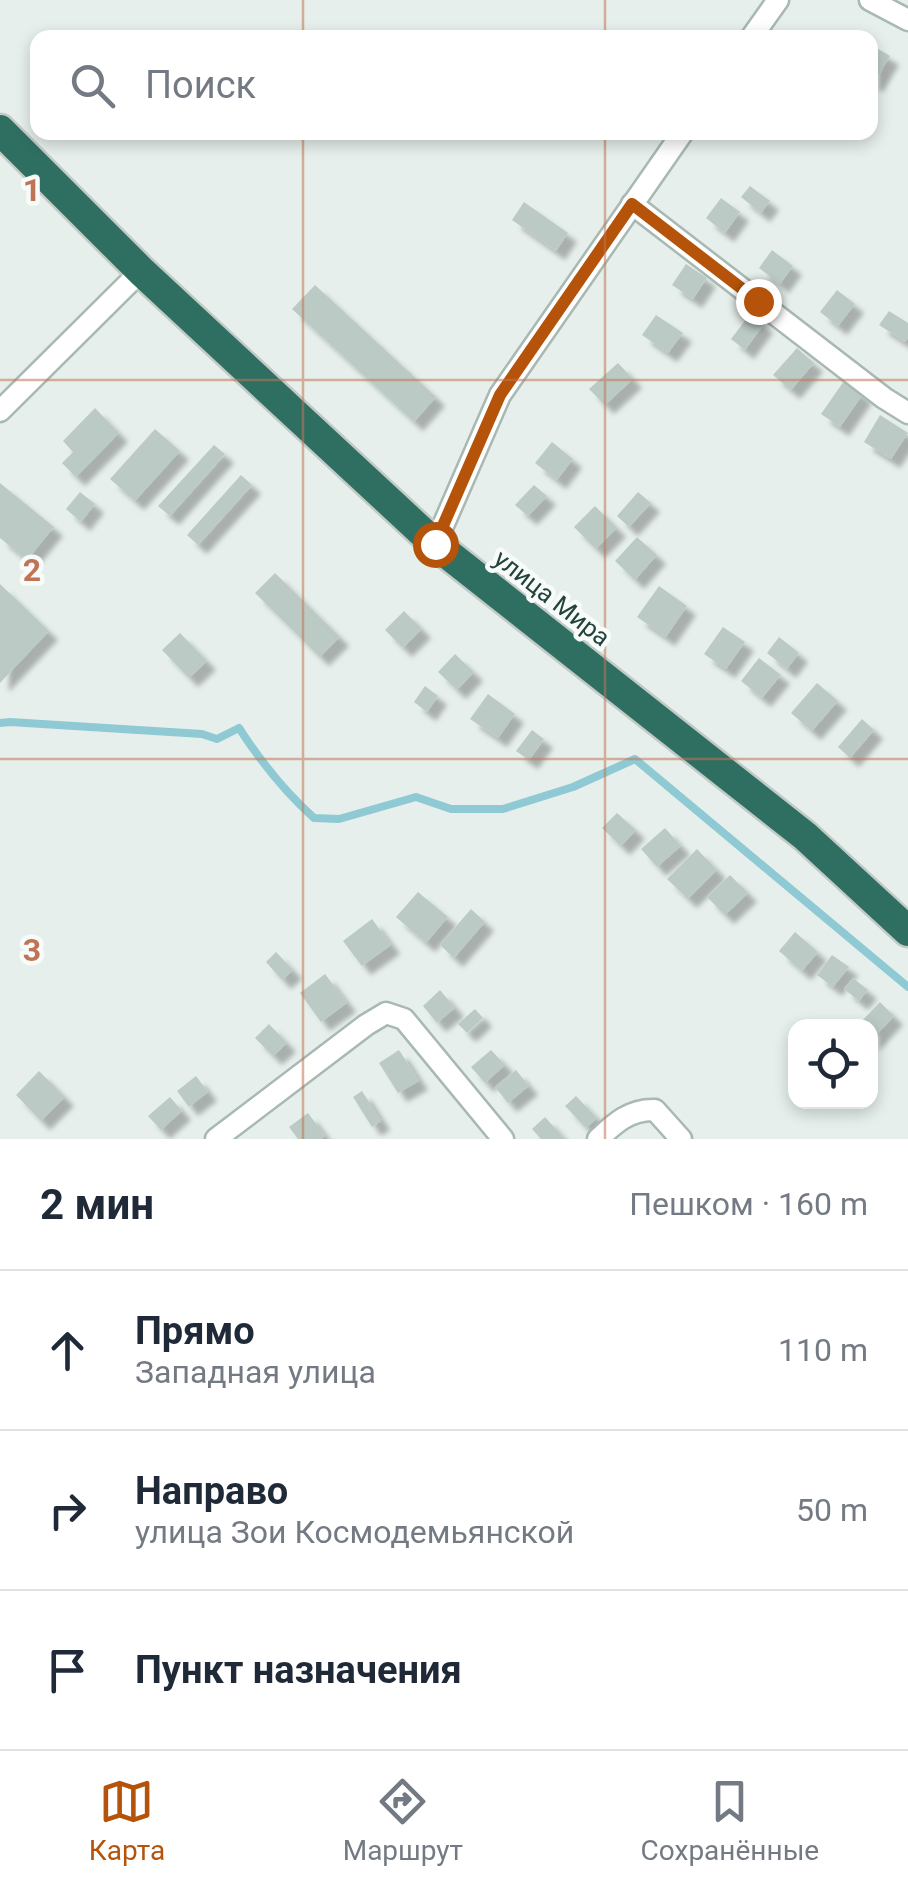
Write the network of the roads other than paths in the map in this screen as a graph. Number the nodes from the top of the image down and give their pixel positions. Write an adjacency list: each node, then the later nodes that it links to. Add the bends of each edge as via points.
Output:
1 (778, 0): 4 (street)
2 (870, 0): 3 (street)
3 (908, 20)
4 (757, 30)
5 (0, 130): 8 (highway, улица Мира)
6 (677, 140): 7 (street)
7 (632, 204): 10 (street); 11 (street, via 500,395)
8 (141, 271): 9 (street); 11 (highway, улица Мира)
9 (0, 412)
10 (908, 413)
11 (435, 544): 12 (highway, улица Мира, via 805,836)
12 (908, 930)
13 (216, 1139): 14 (street, via 386,1013 404,1019)
14 (502, 1139)
15 (598, 1139): 16 (street, via 619,1120 654,1110)
16 (680, 1139)

